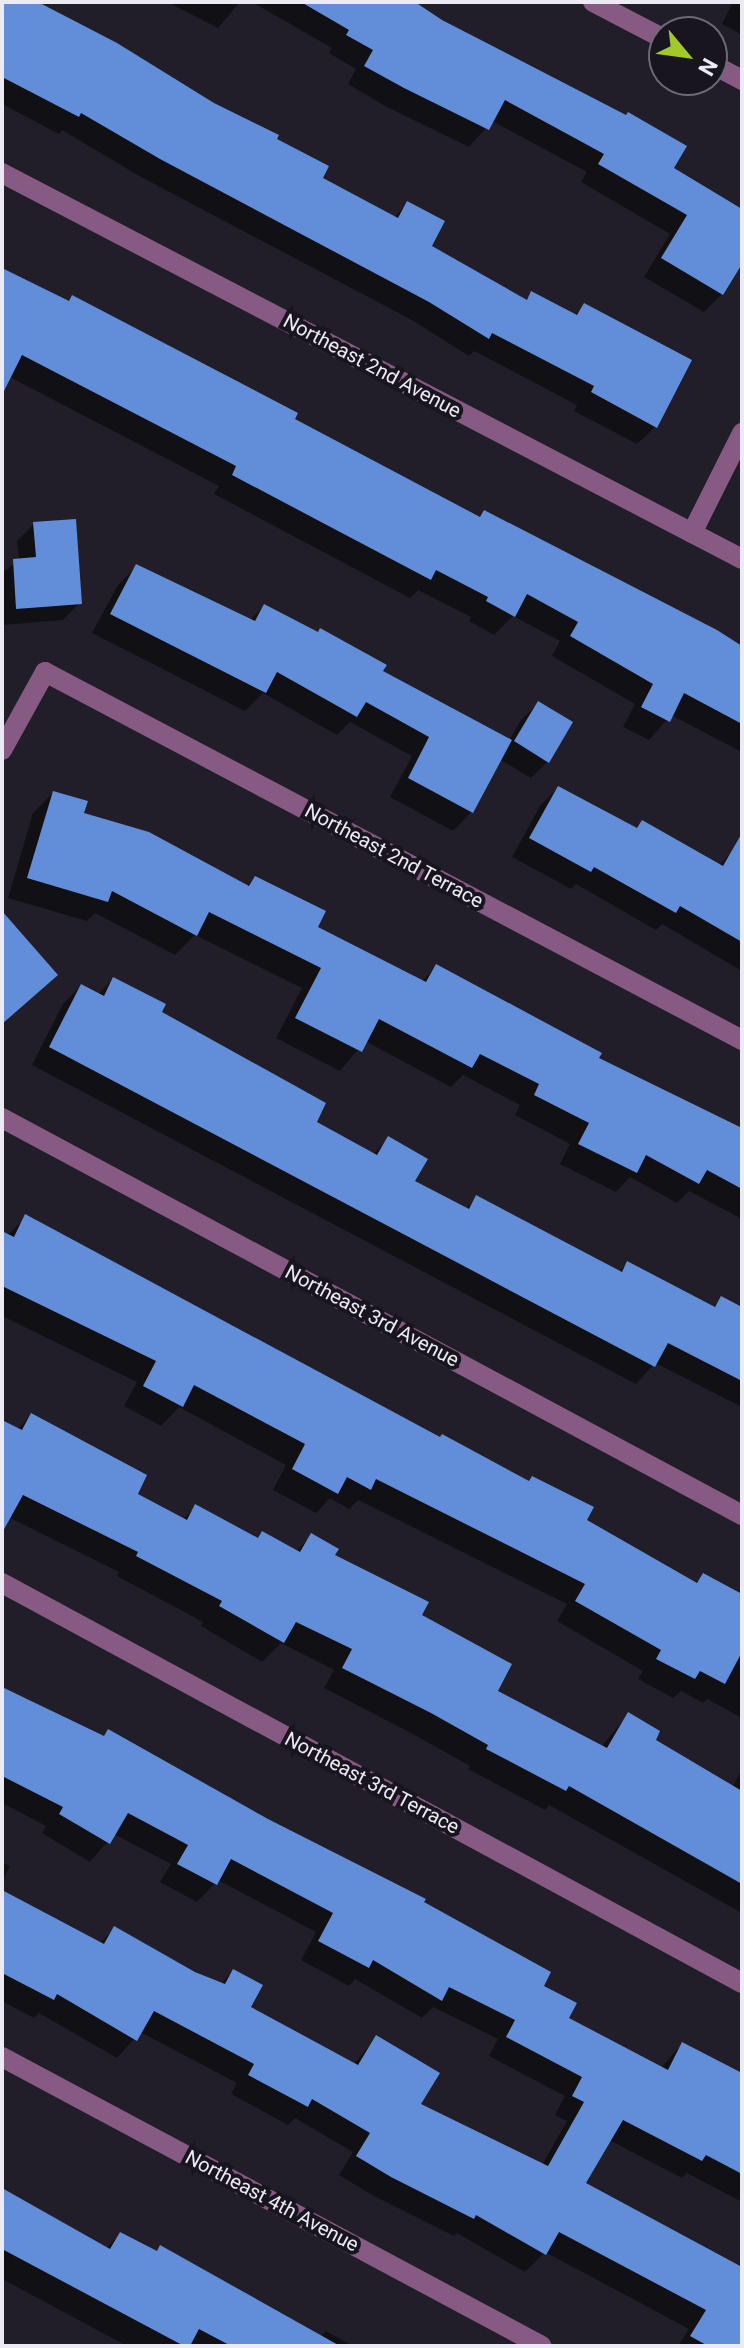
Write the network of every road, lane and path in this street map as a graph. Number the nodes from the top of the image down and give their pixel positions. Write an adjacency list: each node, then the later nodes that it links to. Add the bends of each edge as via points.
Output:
1 (593, 2): 2 (street)
2 (648, 31)
3 (2, 173): 5 (street, Northeast 2nd Avenue)
4 (742, 433): 5 (street)
5 (692, 533): 6 (street, Northeast 2nd Avenue)
6 (742, 559)
7 (2, 750): 8 (street, Northeast 2nd Terrace, via 45,672)
8 (742, 1040)
9 (2, 1118): 10 (street, Northeast 3rd Avenue)
10 (742, 1515)
11 (2, 1583): 12 (street, Northeast 3rd Terrace)
12 (742, 1983)
13 (2, 2057): 14 (street, Northeast 4th Avenue)
14 (542, 2346)

